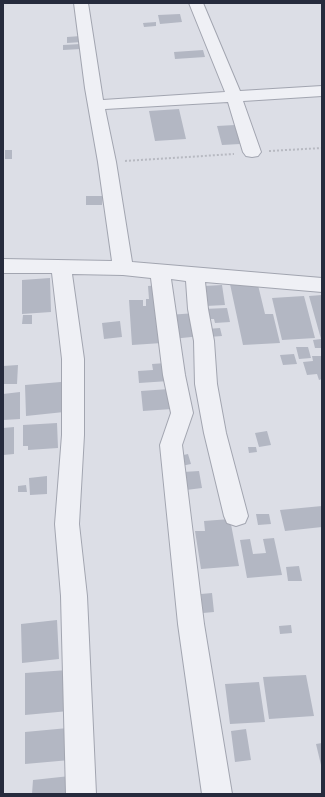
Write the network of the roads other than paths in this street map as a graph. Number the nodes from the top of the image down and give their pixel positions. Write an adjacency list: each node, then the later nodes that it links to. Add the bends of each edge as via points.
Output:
1 (81, 3): 5 (street)
2 (196, 3): 4 (street)
3 (322, 90): 4 (street)
4 (234, 96): 5 (street); 6 (street)
5 (96, 104): 9 (street)
6 (252, 152)
7 (3, 266): 8 (street)
8 (61, 268): 9 (street); 14 (street, via 73,359 73,435 68,524 74,596)
9 (122, 268): 10 (street)
10 (160, 272): 11 (street); 15 (street, via 182,413 170,445 191,624)
11 (195, 275): 12 (street); 13 (street, via 204,341 206,384 215,433)
12 (322, 285)
13 (236, 516)
14 (81, 794)
15 (217, 794)

